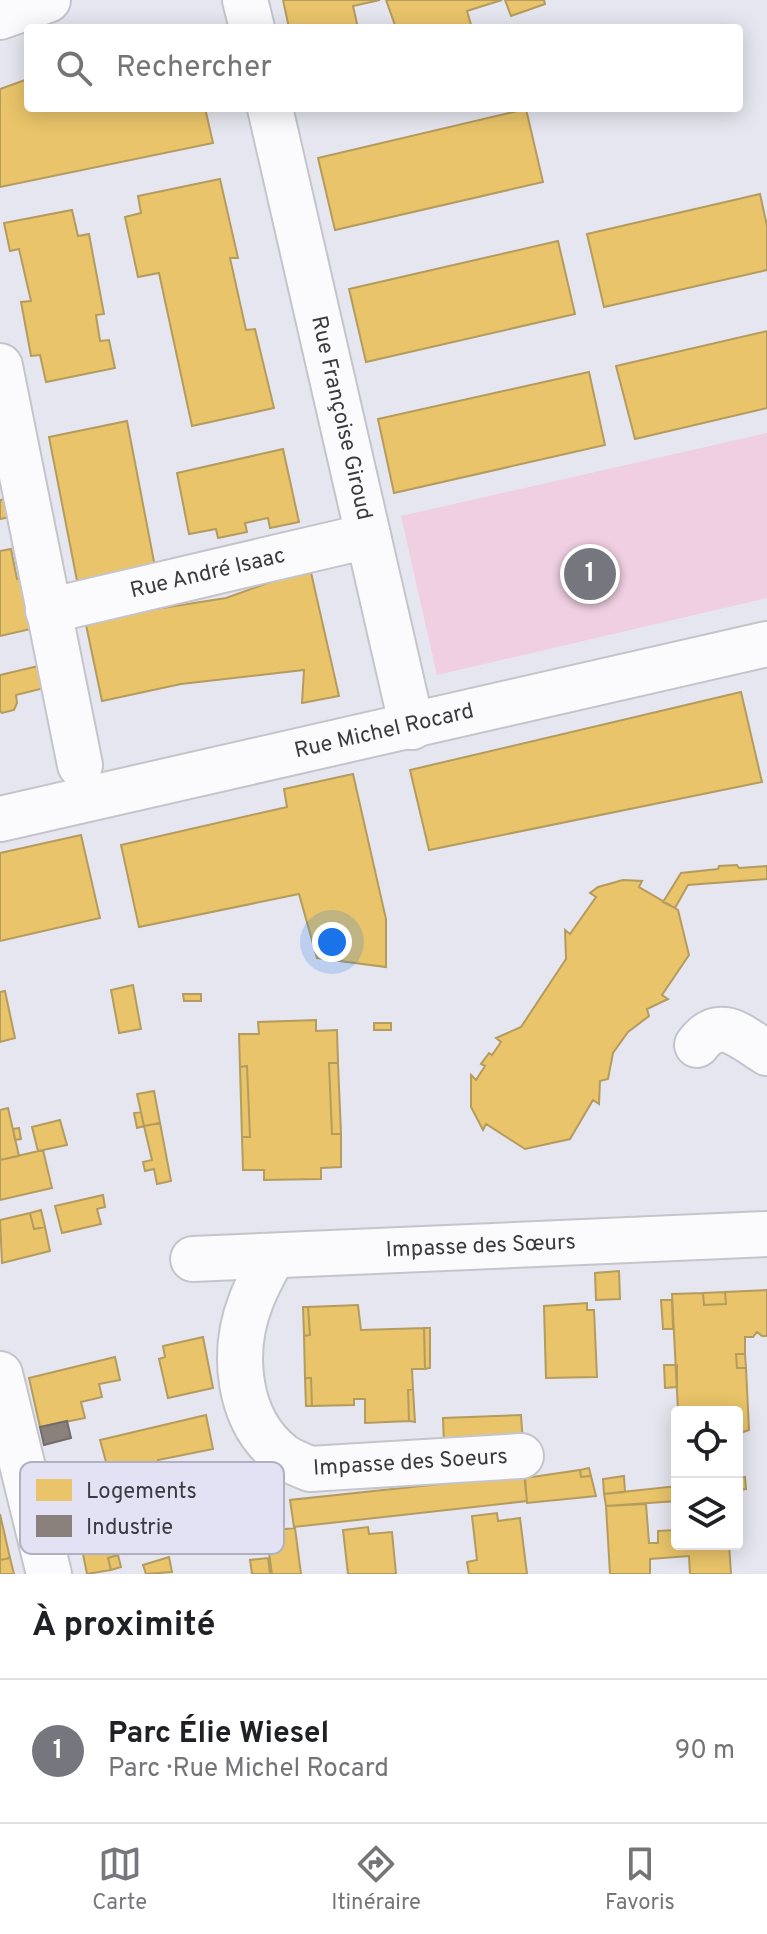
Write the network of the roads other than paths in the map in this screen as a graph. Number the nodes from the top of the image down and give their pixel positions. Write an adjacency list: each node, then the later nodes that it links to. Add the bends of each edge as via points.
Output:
1 (48, 0): 3 (street)
2 (245, 0): 4 (street)
3 (0, 17)
4 (251, 24)
5 (271, 112): 7 (street, Rue Françoise Giroud)
6 (0, 366): 8 (street)
7 (368, 536): 8 (street, Rue André Isaac); 10 (street, Rue Françoise Giroud)
8 (48, 611): 11 (street)
9 (767, 644): 10 (street, Rue Michel Rocard)
10 (412, 727): 12 (street, Rue Michel Rocard)
11 (80, 765)
12 (0, 819)
13 (697, 1045): 14 (street, via 707,1032 731,1030)
14 (767, 1053)
15 (767, 1234): 16 (street, Impasse des Sœurs)
16 (273, 1256): 17 (street, Impasse des Sœurs); 19 (street, Impasse des Soeurs, via 250,1302 240,1381 256,1427 283,1456 310,1469)
17 (193, 1259)
18 (0, 1374): 20 (street)
19 (521, 1456)
20 (22, 1462)
21 (44, 1554): 22 (street)
22 (49, 1574)

